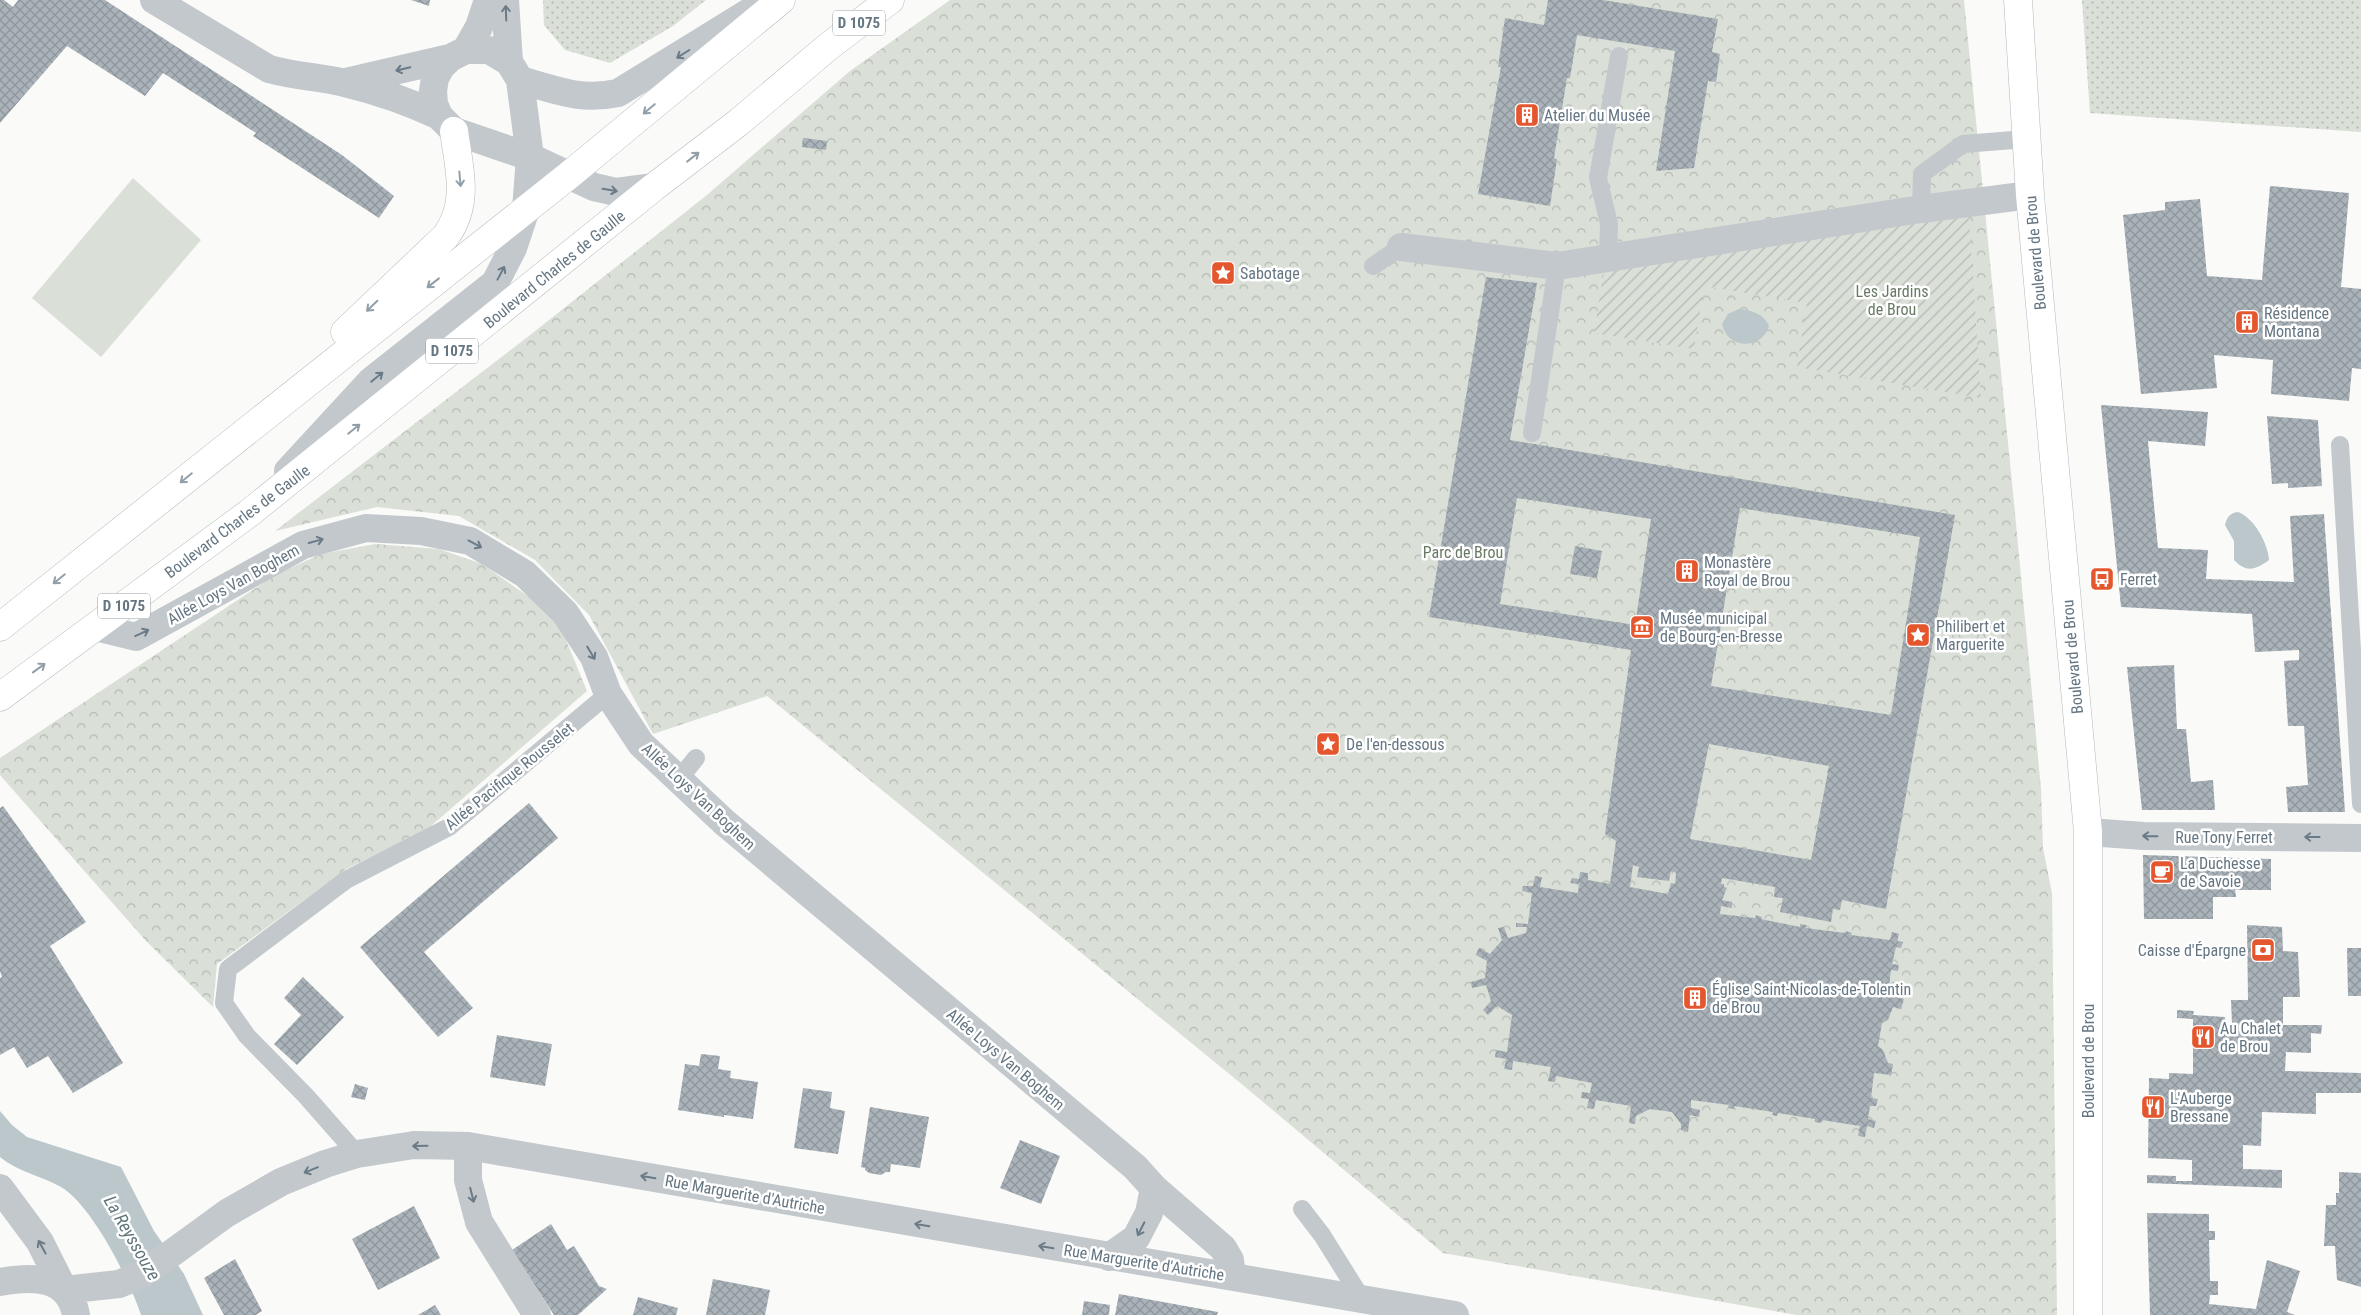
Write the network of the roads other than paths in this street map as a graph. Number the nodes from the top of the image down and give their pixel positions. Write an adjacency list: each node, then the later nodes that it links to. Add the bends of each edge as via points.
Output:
1 (154, 0): 11 (street, via 268,69)
2 (488, 0): 8 (street, via 479,26)
3 (505, 0): 10 (street, one-way to 3)
4 (769, 0): 10 (street, one-way to 10, via 618,93 598,98 577,96)
5 (781, 0): 15 (main road, one-way to 15)
6 (890, 0): 16 (main road, Boulevard Charles de Gaulle / D 1075, one-way to 6)
7 (2018, 0): 13 (main road, Boulevard de Brou)
8 (458, 54): 10 (street, via 489,50); 11 (street, one-way to 11); 12 (street, via 441,67 433,91 434,104)
9 (1619, 56): 21 (lane, via 1598,178 1609,224)
10 (517, 79): 12 (street, via 519,109 502,130 490,136); 14 (street)
11 (343, 83): 12 (street, via 387,94)
12 (456, 128): 14 (street); 26 (main road, one-way to 26, via 460,210 446,236)
13 (2026, 139): 17 (main road, Boulevard de Brou); 19 (lane, via 1963,144 1922,174)
14 (530, 157): 15 (street); 18 (street)
15 (568, 176): 16 (street, one-way to 16, via 616,192); 18 (main road)
16 (654, 187): 27 (main road, Boulevard Charles de Gaulle / D 1075, one-way to 16)
17 (2030, 195): 19 (street); 35 (main road, Boulevard de Brou)
18 (526, 209): 26 (main road, one-way to 26); 27 (street, one-way to 18, via 371,381 495,283 513,248)
19 (1921, 209): 21 (street)
20 (1401, 247): 22 (lane); 23 (street)
21 (1608, 258): 23 (street)
22 (1373, 266)
23 (1557, 266): 24 (lane)
24 (1532, 433)
25 (2340, 445): 34 (lane)
26 (224, 448): 28 (main road, one-way to 28)
27 (248, 514): 29 (main road, Boulevard Charles de Gaulle / D 1075)
28 (0, 627)
29 (95, 627): 30 (street, Allée Loys Van Boghem, one-way to 30, via 136,637 303,545 366,528 422,531 470,541 524,574 565,613 594,657); 31 (main road, Boulevard Charles de Gaulle / D 1075, one-way to 29)
30 (608, 694): 33 (street, Allée Loys Van Boghem, via 641,744); 38 (lane, Allée Pacifique Rousselet, via 449,827 346,880 228,970 224,1003 247,1036)
31 (0, 697)
32 (696, 758): 33 (lane)
33 (679, 779): 40 (street, Allée Loys Van Boghem, via 724,822 1127,1161)
34 (2361, 804)
35 (2088, 832): 36 (street, Rue Tony Ferret, one-way to 35, via 2144,836); 50 (main road, Boulevard de Brou)
36 (2361, 838)
37 (468, 1146): 38 (street, Rue Marguerite d'Autriche, one-way to 38, via 414,1145); 42 (street, Rue Marguerite d'Autriche, one-way to 37); 48 (street, one-way to 48, via 468,1180 479,1222)
38 (357, 1154): 45 (street, Rue Marguerite d'Autriche, one-way to 45, via 281,1182 227,1213 143,1274 119,1284)
39 (0, 1188): 45 (street, one-way to 39, via 40,1242)
40 (1154, 1188): 42 (street, one-way to 42, via 1149,1213 1136,1238); 43 (street, Allée Loys Van Boghem, via 1223,1248 1230,1260)
41 (1302, 1209): 46 (lane)
42 (1109, 1257): 43 (street, Rue Marguerite d'Autriche)
43 (1232, 1276): 46 (street, Rue Marguerite d'Autriche)
44 (0, 1282): 45 (street, via 24,1278 52,1282)
45 (64, 1290): 47 (street, via 74,1302)
46 (1362, 1299): 49 (street, Rue Marguerite d'Autriche)
47 (76, 1315)
48 (537, 1315)
49 (1455, 1315)
50 (2088, 1315)

